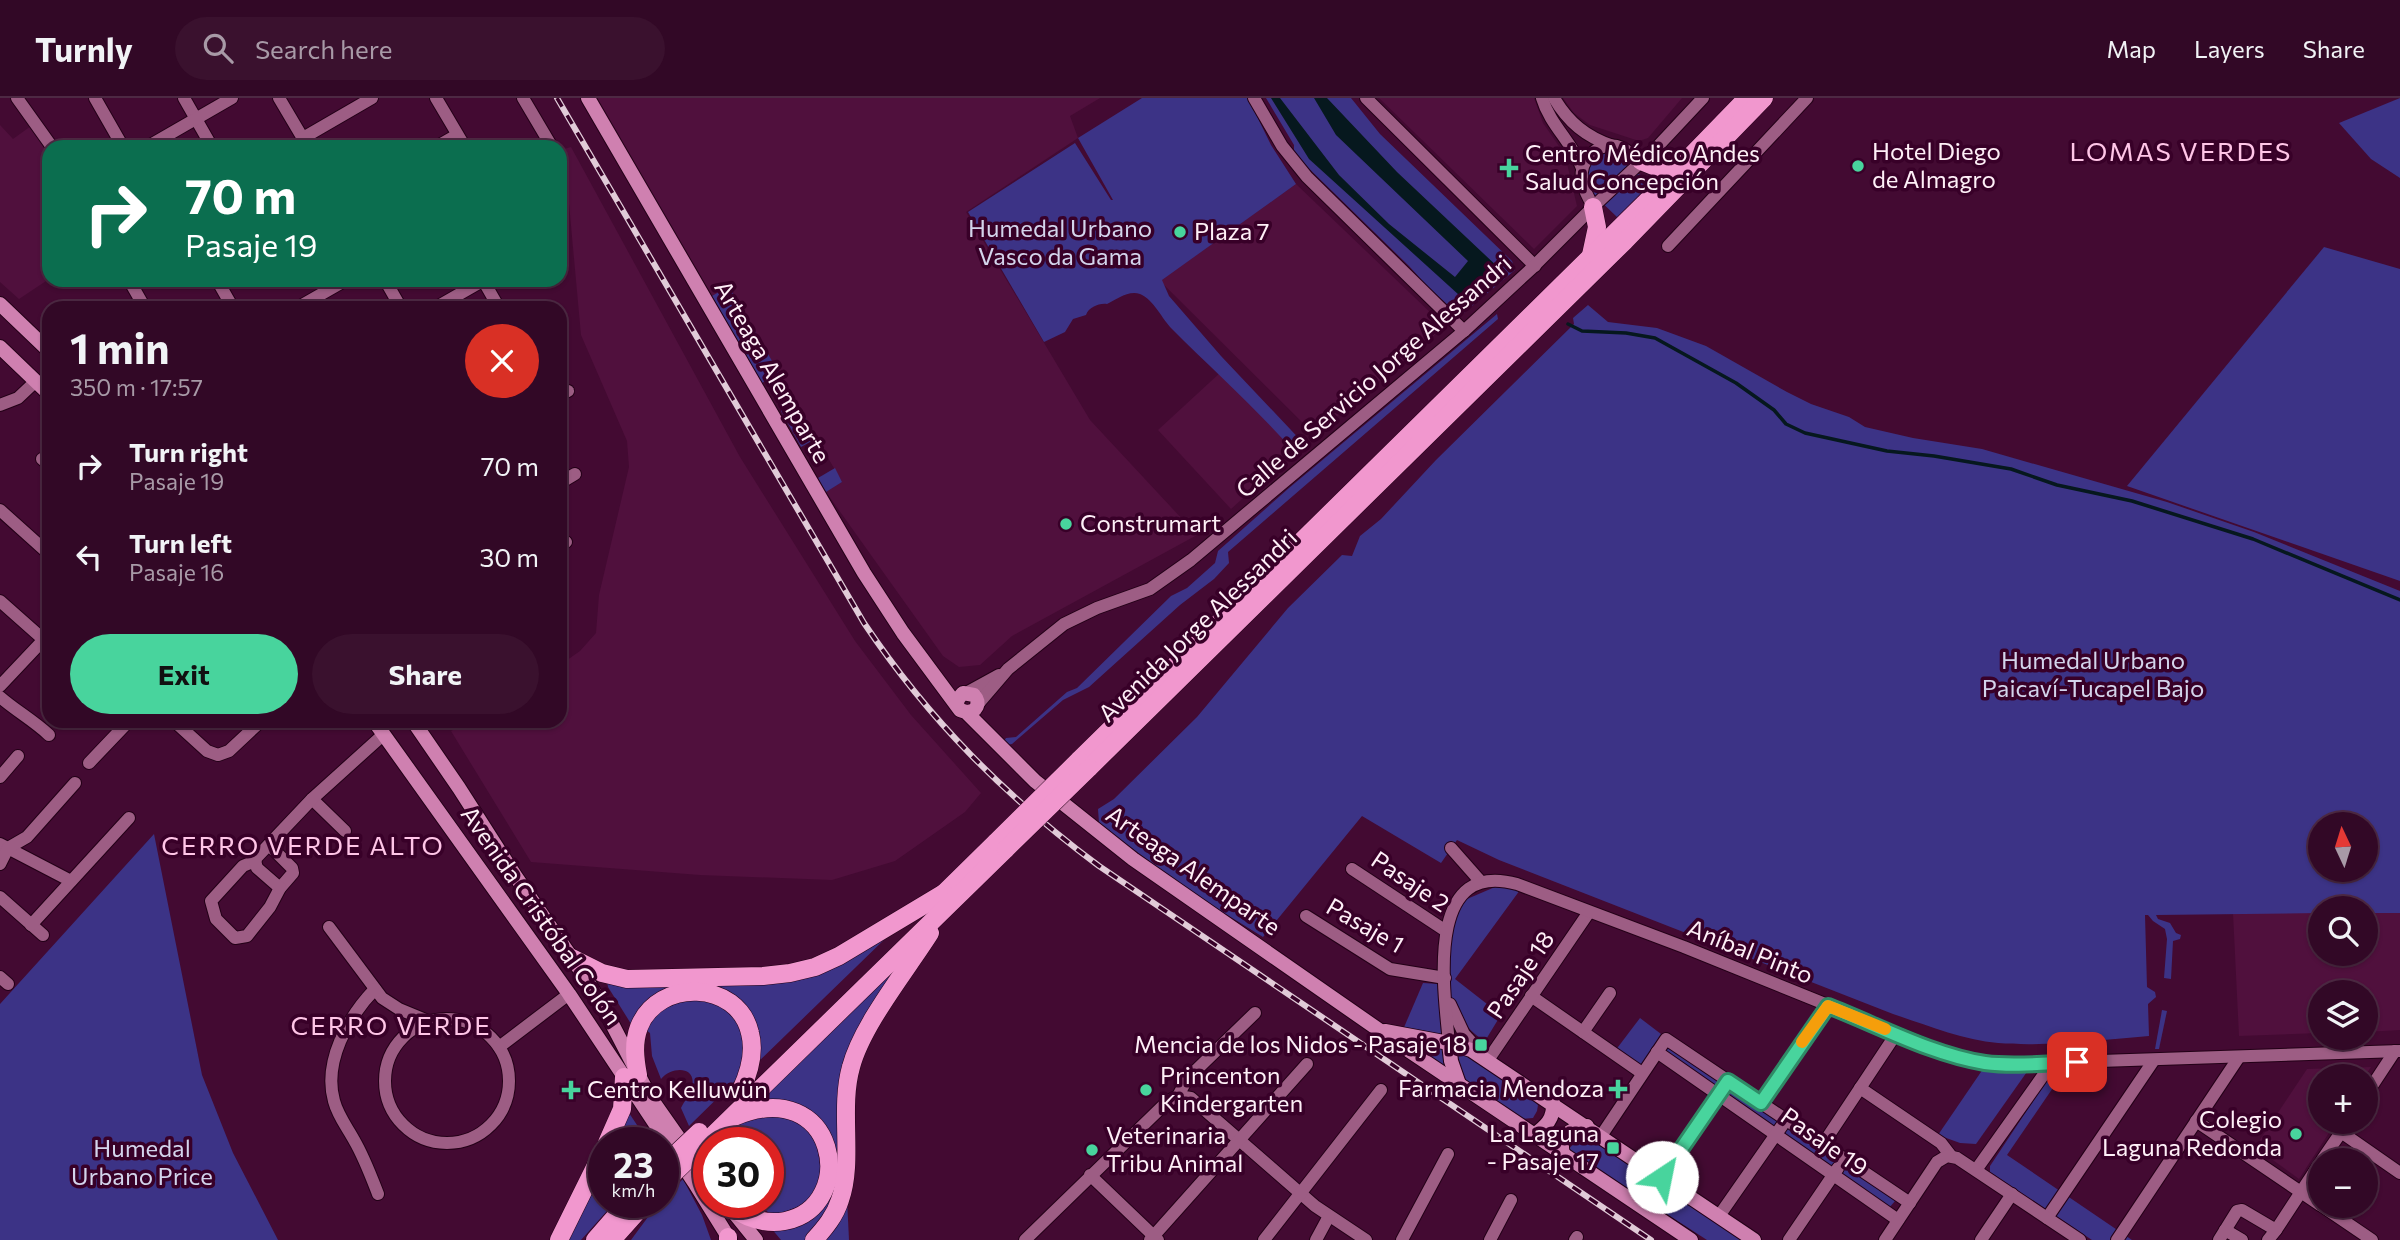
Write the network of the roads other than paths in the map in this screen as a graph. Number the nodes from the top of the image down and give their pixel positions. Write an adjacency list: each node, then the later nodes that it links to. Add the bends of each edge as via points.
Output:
1 (17, 98): 20 (street)
2 (95, 98): 21 (street)
3 (184, 98): 18 (street)
4 (232, 98): 18 (street)
5 (279, 98): 24 (street)
6 (372, 98): 25 (street)
7 (436, 98): 19 (street)
8 (523, 98): 28 (street)
9 (588, 98): 57 (main road, Arteaga Alemparte, via 887,608 926,662)
10 (1254, 98): 42 (street, via 1307,177)
11 (1366, 98): 36 (street)
12 (1542, 98): 32 (street)
13 (1554, 98): 29 (street, via 1577,127)
14 (1703, 98): 30 (street, Calle de Servicio Jorge Alessandri, via 1659,145)
15 (1747, 98): 31 (highway, Avenida Jorge Alessandri)
16 (1763, 98): 67 (highway, Avenida Jorge Alessandri, via 1615,251)
17 (1807, 98): 34 (street)
18 (196, 119): 22 (street); 23 (street)
19 (457, 135): 26 (street); 27 (street)
20 (47, 140)
21 (119, 140)
22 (159, 140)
23 (208, 140)
24 (304, 140)
25 (308, 140)
26 (448, 140)
27 (460, 140)
28 (548, 140)
29 (1613, 146): 30 (street); 32 (street, via 1591,153)
30 (1635, 156): 31 (highway, via 1658,168); 33 (street, Calle de Servicio Jorge Alessandri)
31 (1681, 166): 35 (highway, Avenida Jorge Alessandri)
32 (1582, 168): 33 (street)
33 (1589, 199): 35 (highway, via 1597,228); 36 (street, Calle de Servicio Jorge Alessandri, via 1579,221)
34 (1668, 246)
35 (1591, 256): 67 (highway, Avenida Jorge Alessandri)
36 (1535, 266): 42 (street, Calle de Servicio Jorge Alessandri)
37 (334, 287): 39 (street)
38 (471, 287): 40 (street)
39 (310, 301)
40 (447, 301)
41 (0, 304): 43 (main road)
42 (1464, 331): 57 (street, Calle de Servicio Jorge Alessandri, via 1167,579 1077,616)
43 (42, 344)
44 (0, 347): 45 (main road)
45 (36, 381): 46 (main road); 47 (street, via 18,398)
46 (42, 387)
47 (0, 405)
48 (575, 474): 49 (street)
49 (567, 479)
50 (0, 510): 51 (street)
51 (42, 548)
52 (0, 601): 53 (street)
53 (42, 634)
54 (42, 641): 55 (street)
55 (0, 686)
56 (0, 697): 64 (street)
57 (969, 702): 100 (main road, Arteaga Alemparte, via 991,739 1106,839)
58 (122, 728): 66 (street)
59 (182, 728): 60 (street, via 218,755)
60 (254, 728)
61 (379, 728): 63 (main road, Avenida Cristóbal Colón)
62 (418, 728): 90 (main road, Avenida Cristóbal Colón)
63 (384, 734): 70 (street); 94 (main road, Avenida Cristóbal Colón)
64 (49, 735)
65 (18, 756): 68 (street)
66 (89, 763)
67 (1084, 764): 83 (highway, Avenida Jorge Alessandri, bridge)
68 (0, 777)
69 (75, 783): 74 (street, via 27,837)
70 (312, 799): 72 (street); 73 (street)
71 (129, 818): 79 (street)
72 (345, 831)
73 (269, 845): 76 (street); 81 (street, via 294,871)
74 (4, 846): 77 (street); 79 (street)
75 (1451, 848): 80 (street)
76 (254, 861): 81 (street); 81 (street, via 243,866 212,898 218,922 235,938 245,937)
77 (0, 864)
78 (1352, 869): 88 (street, Pasaje 2)
79 (71, 881): 86 (street)
80 (1481, 883): 84 (street, Aníbal Pinto, via 1504,881); 88 (street, via 1460,896)
81 (280, 888)
82 (0, 897): 86 (street)
83 (946, 900): 90 (highway, via 839,956 790,973 627,979); 118 (highway, Avenida Jorge Alessandri); 124 (highway, Avenida Jorge Alessandri); 179 (highway, via 855,1054 846,1089 842,1195 831,1220)
84 (1588, 912): 96 (street, Pasaje 18); 97 (street, Aníbal Pinto)
85 (1306, 915): 91 (street, Pasaje 1, via 1390,970)
86 (31, 925): 89 (street)
87 (329, 927): 92 (street)
88 (1446, 931): 91 (street)
89 (43, 935)
90 (572, 958): 113 (main road, Avenida Cristóbal Colón, via 608,1016)
91 (1445, 978): 95 (street)
92 (375, 989): 99 (street, via 392,1006); 153 (street, via 344,1034 332,1085 337,1110)
93 (1610, 993): 101 (street)
94 (569, 994): 104 (street); 113 (main road, Avenida Cristóbal Colón)
95 (1446, 994): 103 (street); 108 (street, via 1464,1034)
96 (1531, 996): 101 (street); 108 (street, Pasaje 18)
97 (1828, 1006): 102 (street, Aníbal Pinto); 123 (street)
98 (1255, 1013): 121 (street, via 1187,1079)
99 (428, 1021): 104 (street, via 468,1022 486,1032); 104 (street, via 400,1039 384,1079 392,1111 406,1128 426,1139 447,1143 469,1139 496,1119 509,1089 508,1067)
100 (1377, 1029): 103 (main road); 116 (main road, Arteaga Alemparte)
101 (1583, 1032): 112 (street)
102 (1896, 1034): 110 (street, Aníbal Pinto, via 1977,1062); 117 (street)
103 (1449, 1043): 108 (main road); 116 (main road)
104 (499, 1047)
105 (2397, 1051): 107 (street, Aníbal Pinto); 114 (street)
106 (1657, 1052): 112 (street); 115 (street, Pasaje 19, via 1666,1039); 120 (street, Pasaje 19)
107 (2239, 1057): 109 (street, Aníbal Pinto); 126 (street)
108 (1488, 1060): 122 (main road)
109 (2154, 1060): 110 (street, Aníbal Pinto); 164 (street)
110 (2052, 1063): 144 (street)
111 (1307, 1064): 135 (street)
112 (1642, 1073): 134 (street)
113 (631, 1076): 118 (highway, via 639,1027 647,1013 666,998 702,992 728,1001 748,1026 751,1059); 128 (highway); 143 (main road, Avenida Cristóbal Colón); 171 (main road, Avenida Cristóbal Colón)
114 (2378, 1078)
115 (1728, 1081): 120 (street); 123 (street, Pasaje 19)
116 (1458, 1084): 133 (main road, Arteaga Alemparte)
117 (1860, 1088): 136 (street); 140 (street, via 1941,1143)
118 (741, 1090): 129 (highway, Avenida Jorge Alessandri)
119 (1381, 1090): 152 (street)
120 (1718, 1094): 131 (street, Pasaje 19); 148 (street)
121 (1178, 1096): 135 (street, via 1191,1098); 147 (street)
122 (1553, 1103): 127 (main road); 133 (main road, via 1549,1123)
123 (1761, 1103): 125 (street, Pasaje 19)
124 (728, 1120): 130 (highway, Avenida Jorge Alessandri); 163 (highway, via 758,1109 786,1108 810,1120 827,1149 825,1186 806,1212 791,1220)
125 (1786, 1120): 131 (street); 136 (street, Pasaje 19)
126 (2196, 1121): 151 (street); 191 (street)
127 (1587, 1126): 134 (main road); 139 (main road, via 1566,1133)
128 (614, 1127)
129 (711, 1127)
130 (718, 1127)
131 (1775, 1134): 146 (street, Pasaje 19); 159 (street)
132 (2353, 1134): 145 (street)
133 (1534, 1135): 139 (main road, Arteaga Alemparte)
134 (1601, 1136): 148 (main road)
135 (1240, 1139): 152 (street); 172 (street)
136 (1822, 1144): 141 (street, Pasaje 19)
137 (693, 1146): 142 (highway, Avenida Jorge Alessandri, bridge)
138 (1448, 1154): 184 (street)
139 (1563, 1154): 186 (main road, Arteaga Alemparte)
140 (1951, 1156): 144 (street); 157 (street, via 1940,1159)
141 (1844, 1159): 146 (street); 157 (street, Pasaje 19)
142 (679, 1160)
143 (693, 1160)
144 (1976, 1170): 154 (street)
145 (2400, 1172)
146 (1833, 1173): 166 (street, Pasaje 19); 188 (street)
147 (1090, 1175): 172 (street); 180 (street)
148 (1662, 1177): 159 (main road)
149 (588, 1181): 174 (highway)
150 (2308, 1182): 151 (street)
151 (2301, 1192): 155 (street); 170 (street)
152 (1300, 1193): 158 (street); 181 (street)
153 (379, 1194)
154 (2012, 1194): 164 (street); 189 (street)
155 (2308, 1197)
156 (1511, 1200): 185 (street)
157 (1910, 1203): 166 (street)
158 (1329, 1216): 182 (street); 183 (street)
159 (1719, 1216): 187 (main road)
160 (614, 1218): 175 (highway)
161 (632, 1218): 167 (highway)
162 (739, 1218): 178 (main road)
163 (754, 1218)
164 (2047, 1218): 168 (street)
165 (2340, 1218): 193 (street)
166 (1898, 1220): 173 (street)
167 (627, 1223): 176 (highway); 177 (highway)
168 (2063, 1235): 190 (street)
169 (2222, 1235): 170 (street, via 2242,1210); 192 (street)
170 (2272, 1235)
171 (728, 1239)
172 (1154, 1239)
173 (1888, 1239)
174 (559, 1240)
175 (595, 1240)
176 (612, 1240)
177 (621, 1240)
178 (756, 1240)
179 (814, 1240)
180 (1025, 1240)
181 (1264, 1240)
182 (1316, 1240)
183 (1366, 1240)
184 (1402, 1240)
185 (1490, 1240)
186 (1691, 1240)
187 (1754, 1240)
188 (1789, 1240)
189 (1981, 1240)
190 (2080, 1240)
191 (2117, 1240)
192 (2242, 1240)
193 (2372, 1240)

